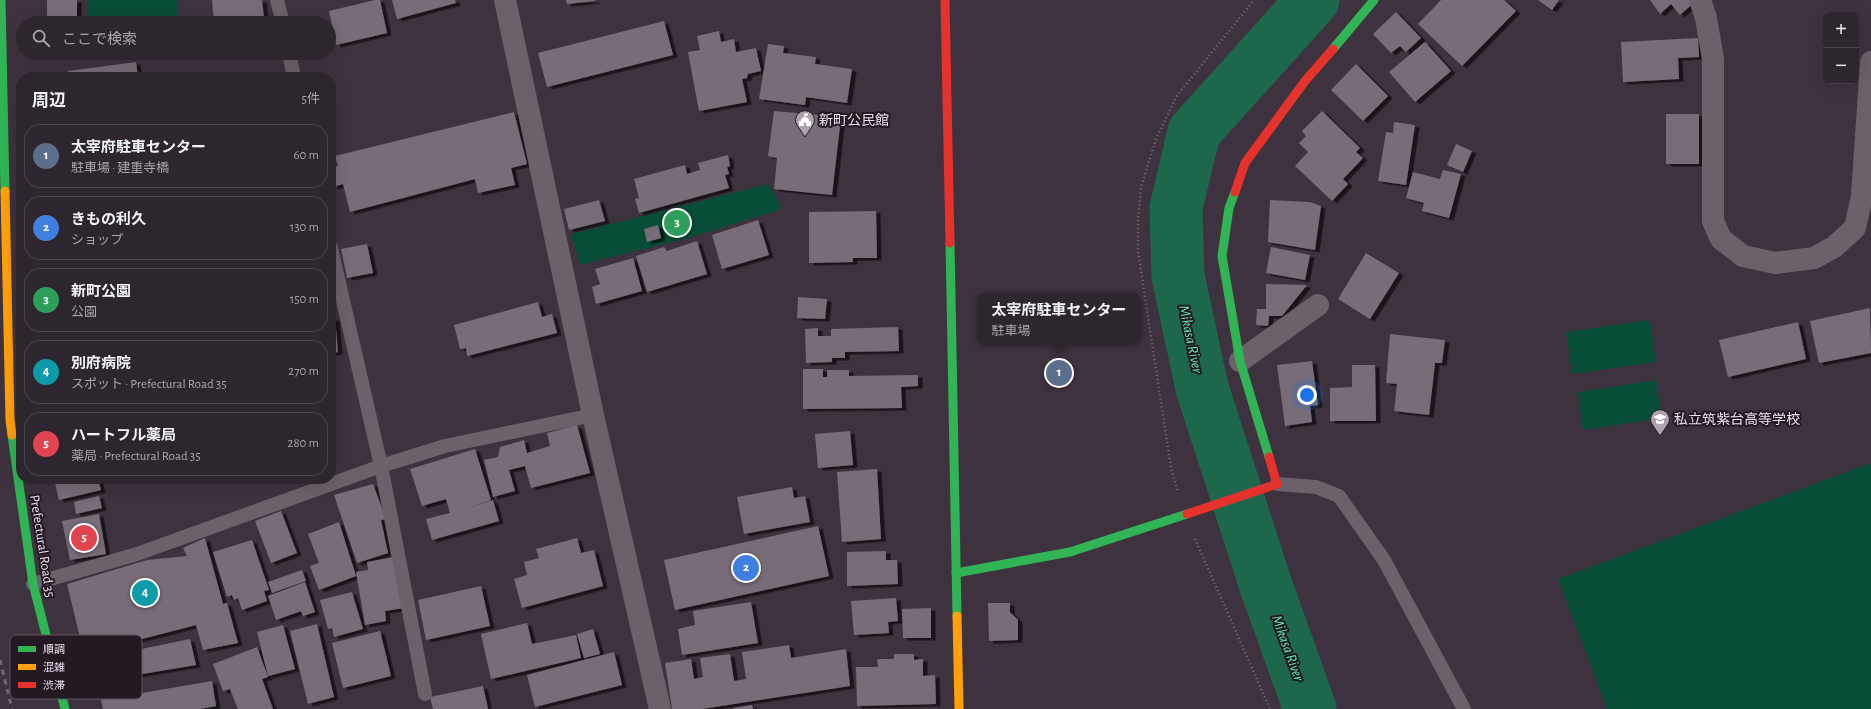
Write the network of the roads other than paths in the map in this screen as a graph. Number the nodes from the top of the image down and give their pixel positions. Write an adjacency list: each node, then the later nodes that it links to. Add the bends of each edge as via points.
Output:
1 (1, 0): 15 (street, Prefectural Road 35)
2 (277, 0): 7 (lane)
3 (505, 0): 14 (street)
4 (945, 0): 20 (street)
5 (1374, 0): 13 (street, via 1305,81 1245,163 1229,208 1222,256)
6 (1700, 0): 9 (street, via 1713,59 1713,221 1721,239 1743,256 1775,263 1814,258 1834,247 1856,228 1862,196)
7 (281, 16)
8 (290, 60): 10 (lane)
9 (1871, 62)
10 (293, 72)
11 (336, 270): 16 (lane)
12 (1318, 305): 13 (street)
13 (1240, 361): 19 (street)
14 (593, 415): 16 (lane, via 445,446); 26 (street)
15 (5, 421): 21 (street, Prefectural Road 35)
16 (381, 466): 17 (lane); 23 (lane)
17 (336, 482)
18 (331, 484): 21 (lane, via 137,554)
19 (1277, 484): 20 (street, via 1070,552); 28 (lane, via 1316,487 1339,496 1384,560)
20 (956, 573): 27 (street)
21 (33, 584): 22 (street, Prefectural Road 35)
22 (46, 635)
23 (425, 694)
24 (63, 699): 25 (street, Prefectural Road 35)
25 (66, 709)
26 (660, 709)
27 (959, 709)
28 (1464, 709)

